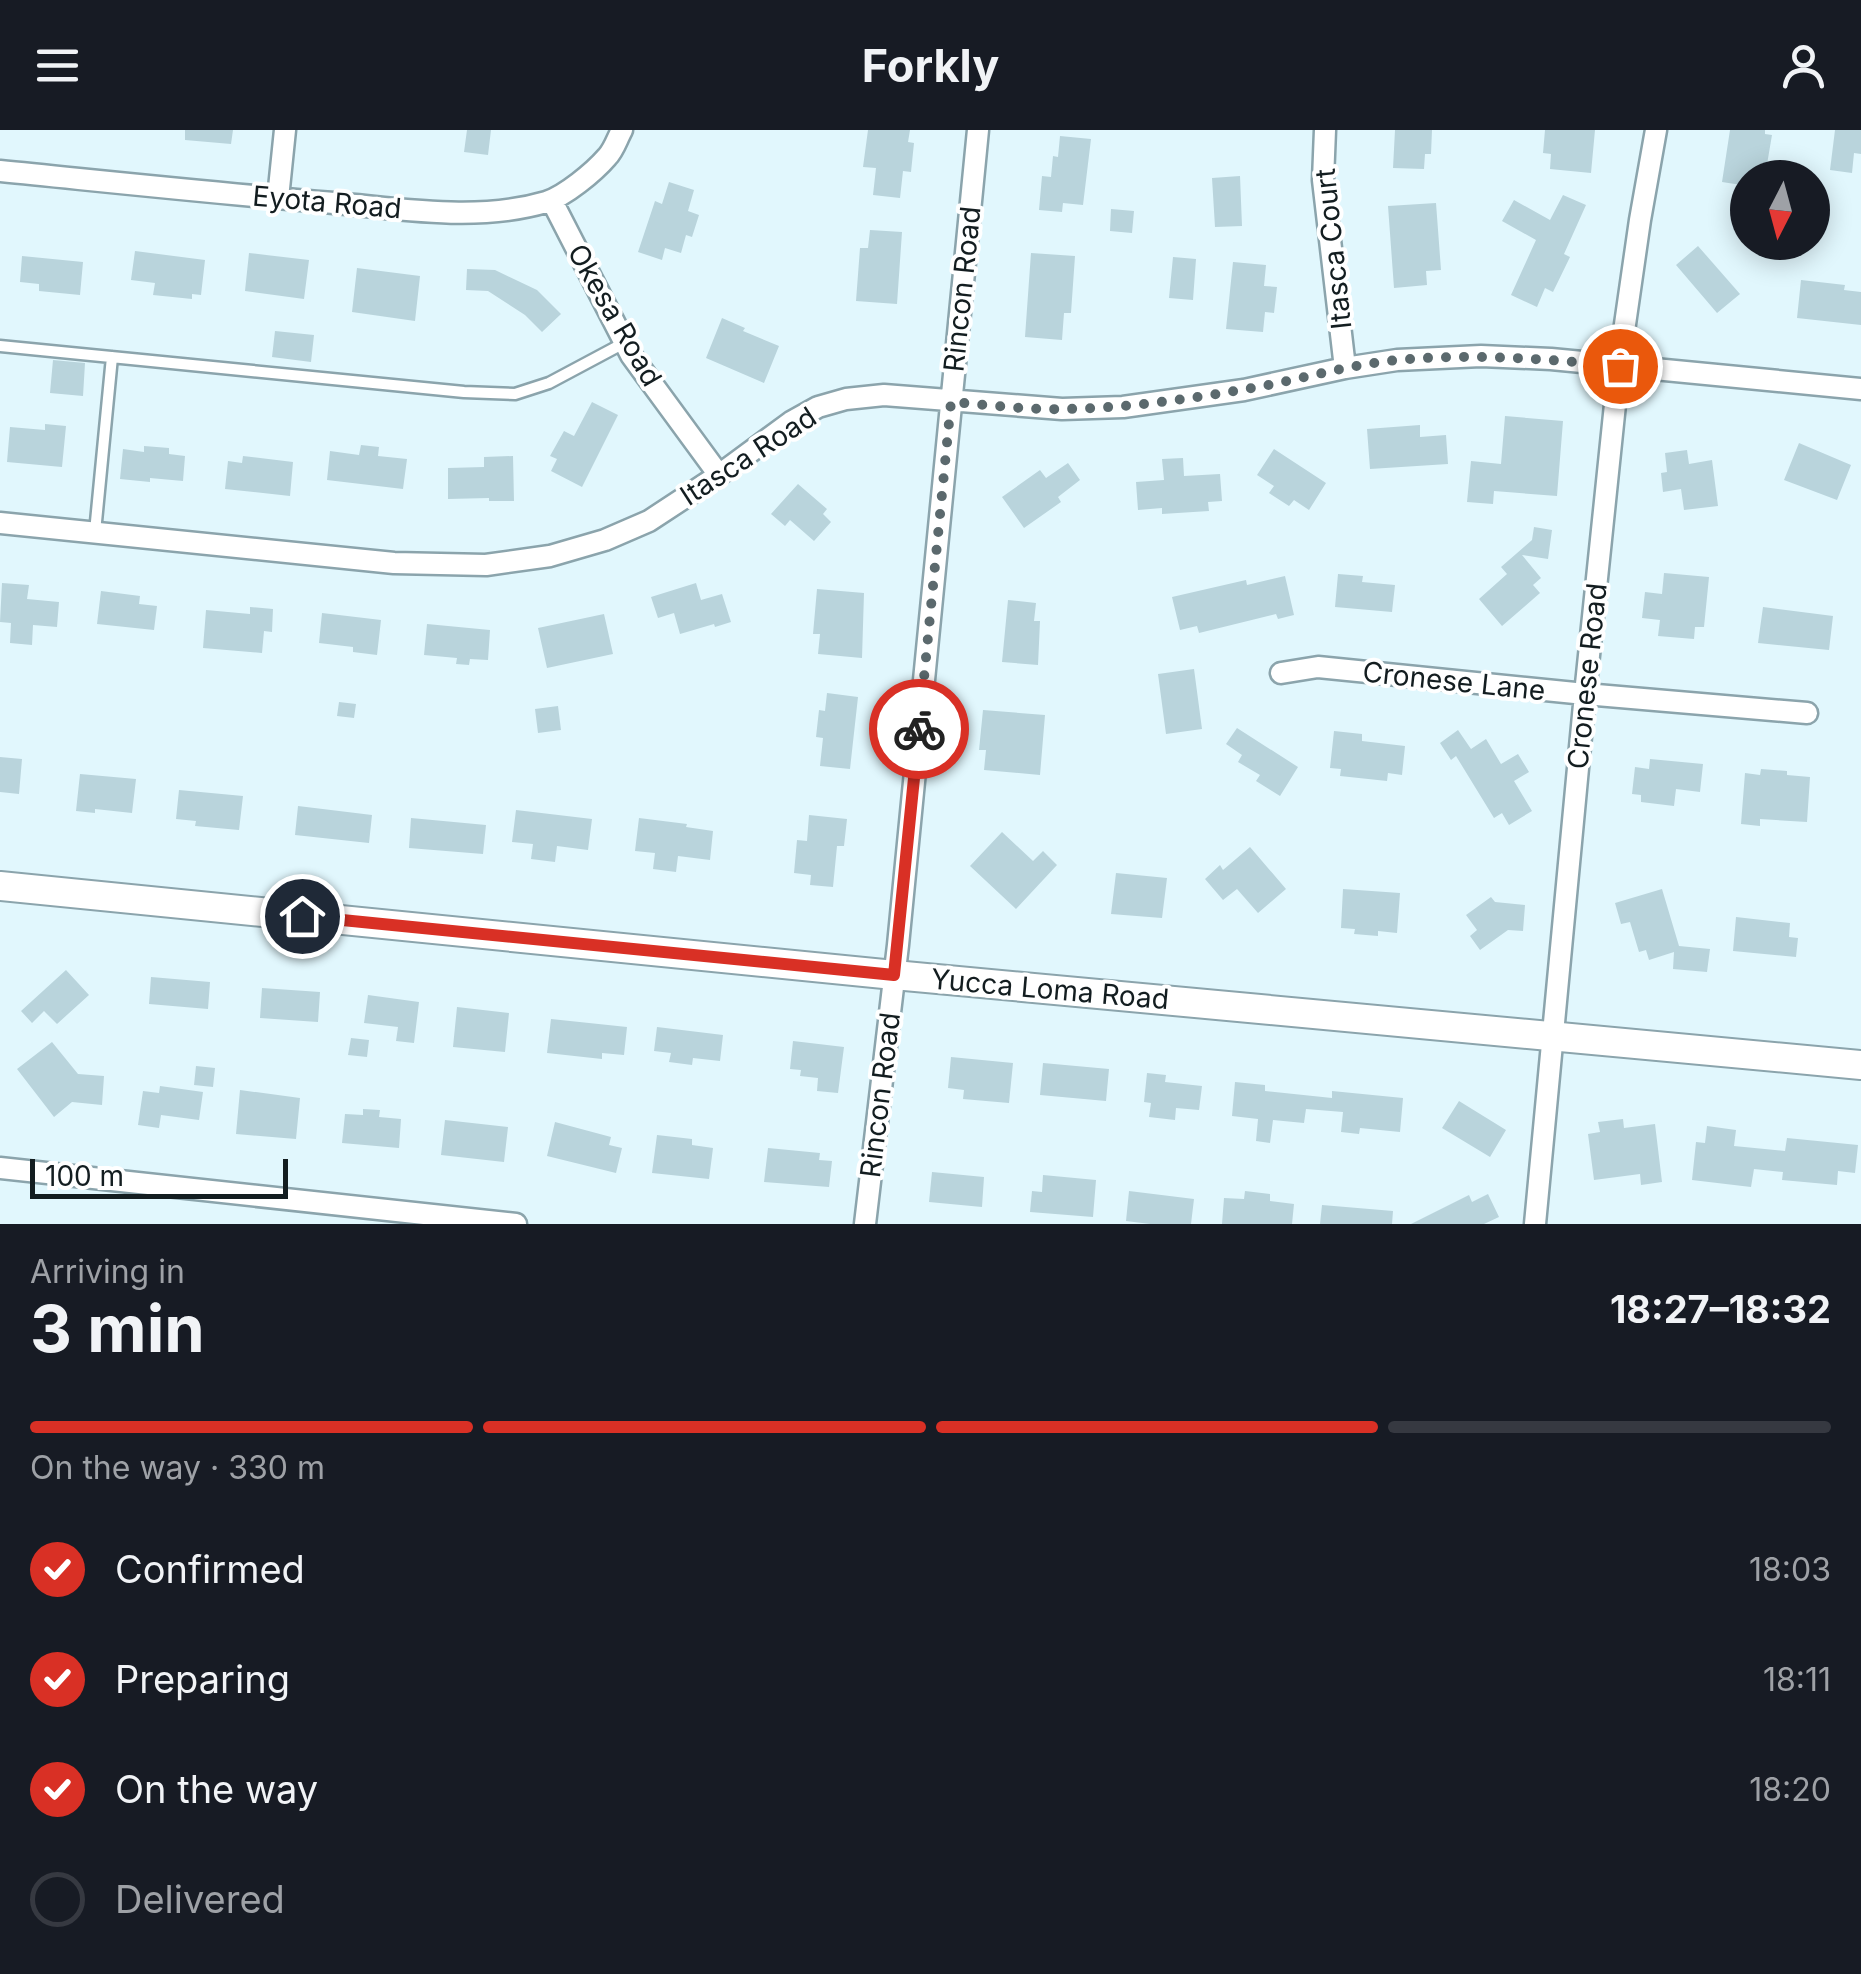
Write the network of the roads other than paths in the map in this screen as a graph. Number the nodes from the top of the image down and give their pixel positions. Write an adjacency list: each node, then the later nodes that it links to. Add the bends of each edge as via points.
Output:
1 (285, 130): 7 (street)
2 (622, 130): 8 (street, Eyota Road, via 610,155)
3 (978, 130): 15 (street, Rincon Road)
4 (1325, 130): 13 (street, Itasca Court, via 1323,180)
5 (1656, 130): 12 (street, Cronese Road)
6 (0, 171): 7 (street, Eyota Road)
7 (278, 198): 8 (street, Eyota Road, via 449,212)
8 (552, 200): 9 (street, Okesa Road)
9 (624, 343): 11 (lane, via 515,394); 16 (street, Okesa Road)
10 (0, 346): 11 (lane)
11 (112, 357): 18 (lane)
12 (1620, 366): 13 (street, Itasca Road, via 1481,356); 14 (street, Itasca Road); 20 (street, Cronese Road)
13 (1346, 368): 15 (street, Itasca Road, via 1123,407)
14 (1861, 389)
15 (951, 402): 16 (street, Itasca Road, via 884,396 818,407); 23 (street, Rincon Road)
16 (719, 475): 18 (street, Itasca Road, via 606,540 486,565 394,563)
17 (0, 523): 18 (street, Itasca Road)
18 (94, 532)
19 (1281, 673): 20 (street, Cronese Lane, via 1318,667)
20 (1585, 694): 21 (street, Cronese Lane); 24 (street, Cronese Road)
21 (1807, 714)
22 (0, 886): 23 (main road, Yucca Loma Road)
23 (894, 975): 24 (main road, Yucca Loma Road); 28 (street, Rincon Road)
24 (1552, 1036): 25 (main road, Yucca Loma Road); 29 (street, Cronese Road)
25 (1861, 1065)
26 (0, 1168): 27 (street)
27 (516, 1224)
28 (865, 1224)
29 (1535, 1224)

